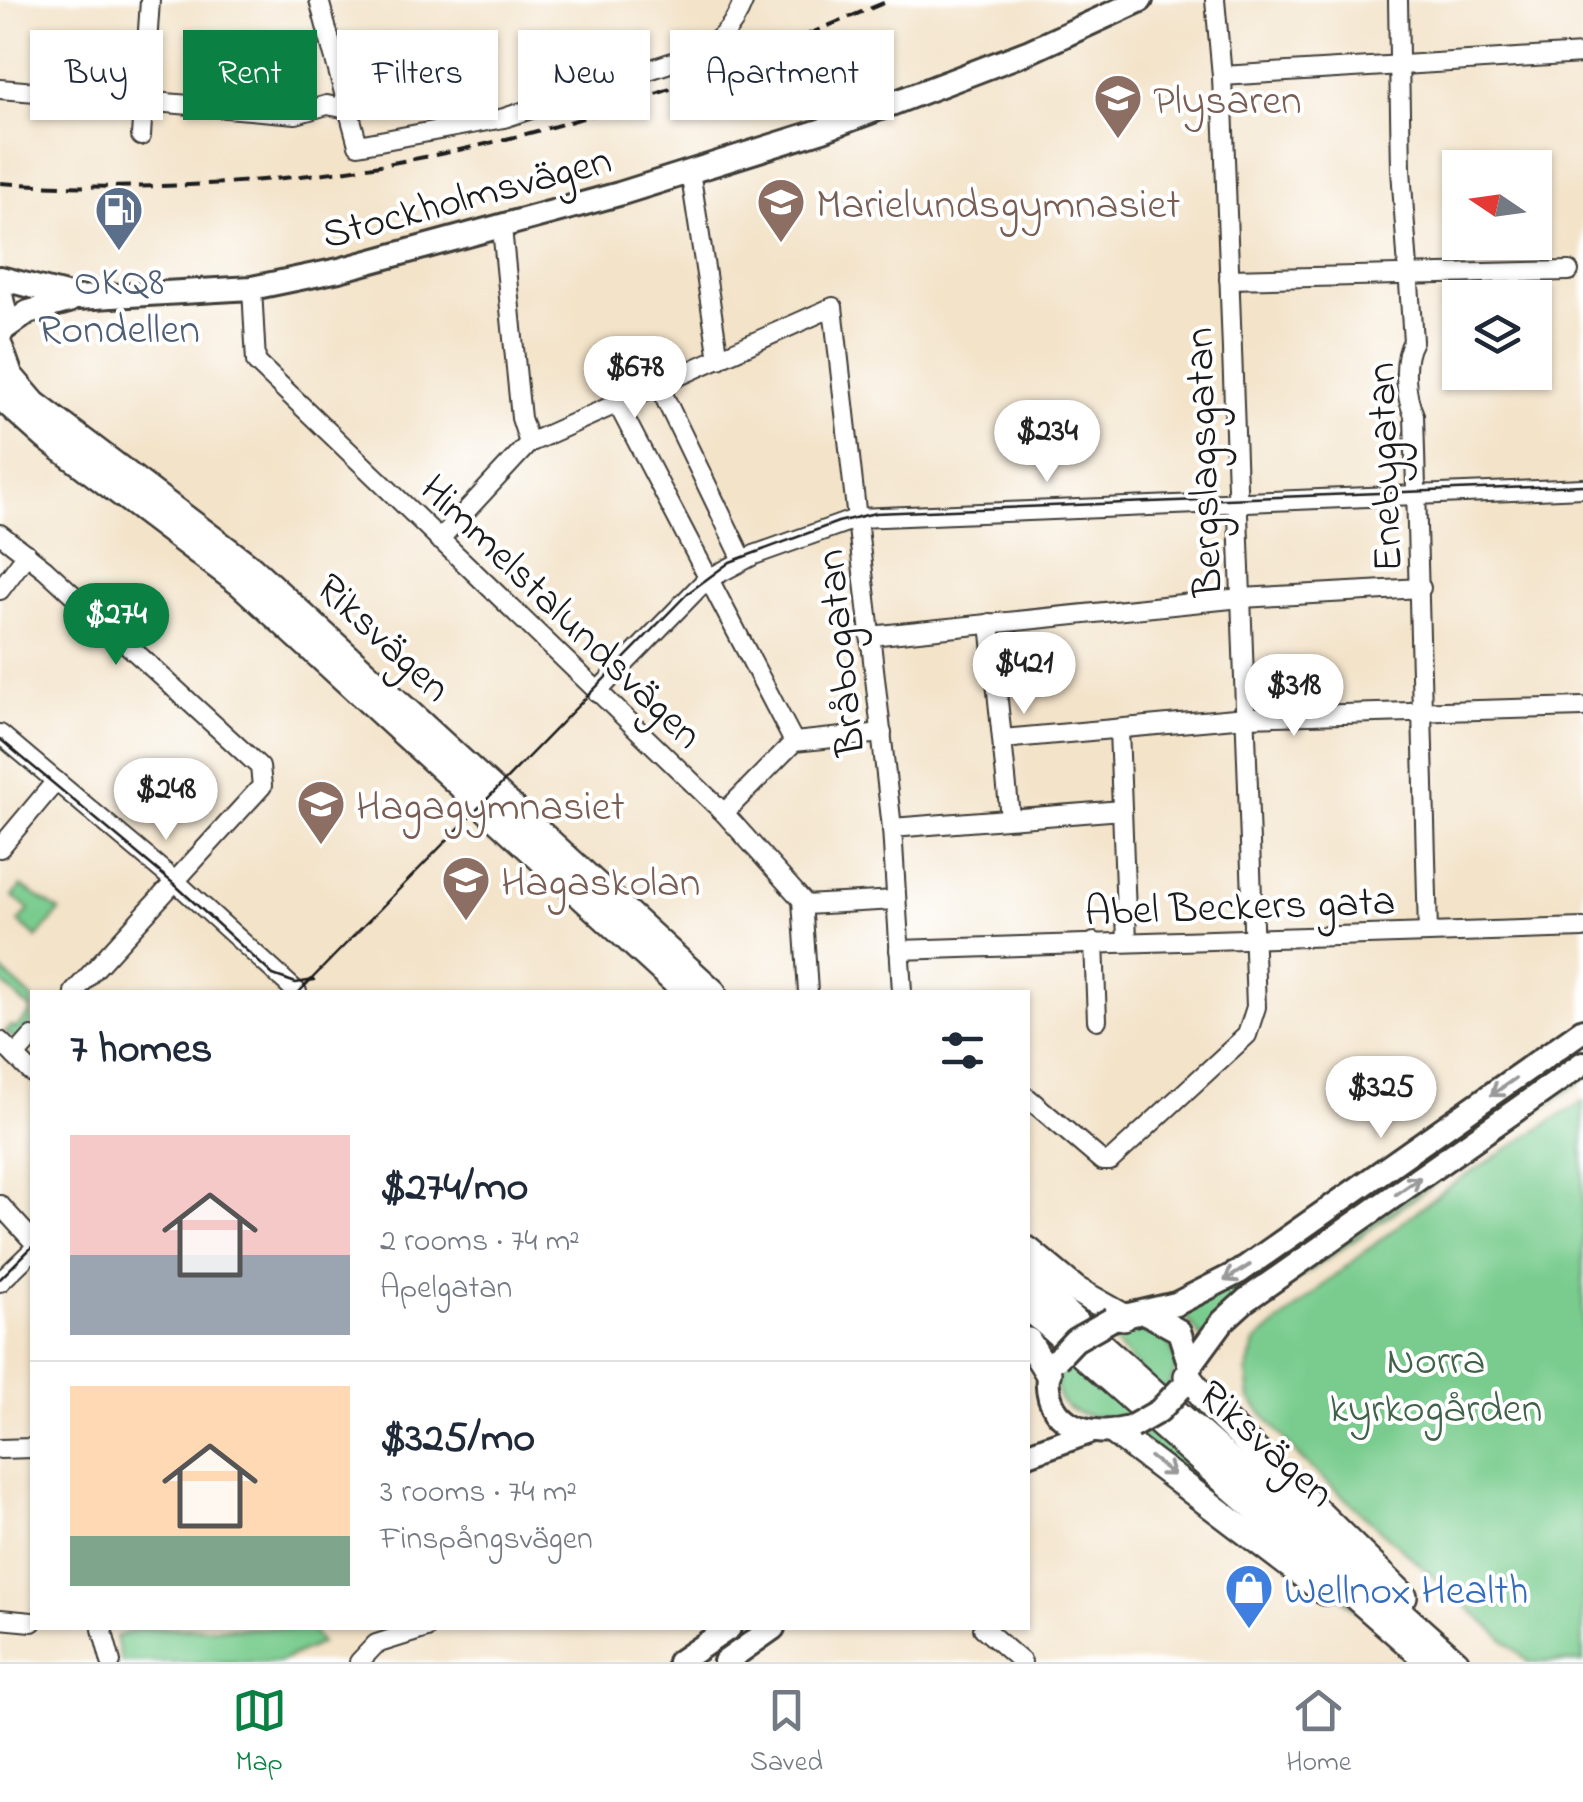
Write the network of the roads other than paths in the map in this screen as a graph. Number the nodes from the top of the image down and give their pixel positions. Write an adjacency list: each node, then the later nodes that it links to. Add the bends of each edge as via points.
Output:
1 (150, 0): 7 (street)
2 (319, 0): 9 (street)
3 (744, 0): 16 (street, via 730,30 713,46)
4 (1141, 0): 21 (main road, Stockholmsvägen, via 926,93)
5 (1216, 0): 11 (street, Bergslagsgatan)
6 (1398, 0): 10 (street, Enebygatan)
7 (148, 30)
8 (1583, 54): 10 (street)
9 (337, 67)
10 (1397, 68): 11 (street); 25 (street, Enebygatan)
11 (1222, 76): 26 (street, Bergslagsgatan)
12 (0, 88): 13 (street)
13 (30, 90)
14 (163, 100): 15 (street, via 296,114)
15 (337, 106)
16 (498, 118)
17 (141, 120): 20 (street)
18 (351, 120): 19 (street, via 358,146)
19 (490, 120)
20 (141, 136)
21 (690, 170): 22 (main road, Stockholmsvägen); 32 (street)
22 (502, 228): 27 (main road, Stockholmsvägen); 36 (street)
23 (1569, 271): 25 (street)
24 (0, 278): 29 (main road, Stockholmsvägen)
25 (1411, 278): 26 (street); 38 (street, Enebygatan, via 1413,341 1407,352)
26 (1229, 280): 39 (street, Bergslagsgatan)
27 (252, 288): 29 (main road, Stockholmsvägen); 42 (street, Himmelstalundsvägen, via 256,362)
28 (0, 297): 30 (highway)
29 (78, 298): 30 (main road, Stockholmsvägen, via 28,312)
30 (0, 332)
31 (0, 348): 78 (highway, Riksvägen, via 10,376 34,404 251,568)
32 (719, 359): 33 (street); 40 (street, Bråbogatan, via 833,307)
33 (658, 386): 35 (street); 44 (street)
34 (0, 396): 77 (highway, Riksvägen, via 240,583)
35 (616, 403): 36 (street); 45 (street)
36 (529, 443): 42 (street)
37 (1581, 489): 38 (street)
38 (1416, 496): 39 (street); 46 (street, Enebygatan)
39 (1237, 502): 40 (street); 48 (street, Bergslagsgatan)
40 (858, 518): 44 (street); 50 (street, Bråbogatan)
41 (0, 534): 43 (street)
42 (439, 540): 51 (street, Himmelstalundsvägen)
43 (27, 554): 47 (street); 66 (street, via 260,767 262,786)
44 (743, 560): 45 (street)
45 (706, 580): 51 (street); 59 (street)
46 (1420, 588): 48 (street); 53 (street, Enebygatan)
47 (0, 590)
48 (1241, 598): 49 (street); 54 (street, Bergslagsgatan)
49 (990, 623): 50 (street); 58 (street)
50 (870, 636): 56 (street, Bråbogatan)
51 (597, 692): 62 (street, Himmelstalundsvägen)
52 (1583, 707): 53 (street)
53 (1425, 713): 54 (street); 70 (street, Enebygatan)
54 (1246, 716): 55 (street); 71 (street, Bergslagsgatan)
55 (1118, 729): 58 (street); 61 (street)
56 (882, 733): 59 (street); 64 (street, Bråbogatan)
57 (0, 734): 60 (street)
58 (1003, 740): 63 (street)
59 (794, 742): 62 (street)
60 (56, 781): 65 (street); 66 (street)
61 (1122, 810): 63 (street, via 1018,821); 72 (street)
62 (724, 813): 68 (street, Himmelstalundsvägen)
63 (1010, 816): 64 (street)
64 (892, 828): 67 (street, Bråbogatan)
65 (0, 848)
66 (176, 882): 75 (street); 76 (street)
67 (896, 900): 68 (street); 74 (street, Bråbogatan)
68 (805, 906): 79 (street)
69 (1583, 928): 70 (street, Abel Beckers gata)
70 (1428, 933): 71 (street, Abel Beckers gata)
71 (1254, 937): 72 (street, Abel Beckers gata); 88 (street, Bergslagsgatan, via 1256,1007 1247,1035 1110,1161)
72 (1127, 941): 73 (street, Abel Beckers gata)
73 (1094, 942): 74 (street, Abel Beckers gata); 81 (street)
74 (898, 950): 80 (street, Bråbogatan)
75 (76, 990)
76 (295, 990)
77 (684, 990)
78 (711, 990)
79 (808, 990)
80 (902, 990)
81 (1098, 1020)
82 (1583, 1030): 96 (main road, one-way to 96, via 1240,1272 1204,1292)
83 (30, 1039): 85 (street)
84 (0, 1041): 85 (street)
85 (16, 1056): 87 (street)
86 (1583, 1063): 99 (main road, one-way to 86, via 1223,1321 1246,1300)
87 (30, 1071)
88 (1030, 1100)
89 (0, 1204): 90 (street)
90 (30, 1238)
91 (1030, 1252): 96 (highway, via 1076,1290)
92 (30, 1253): 93 (street)
93 (0, 1282)
94 (1030, 1282): 119 (highway, Riksvägen)
95 (1030, 1309): 118 (highway, Riksvägen)
96 (1127, 1316): 98 (main road, bridge, via 1075,1340); 99 (main road, via 1178,1332)
97 (1030, 1343): 98 (highway)
98 (1053, 1366): 100 (main road); 101 (main road, via 1047,1388 1057,1414 1070,1425)
99 (1186, 1377): 101 (main road, bridge, via 1160,1411); 120 (highway)
100 (1030, 1401)
101 (1111, 1430): 104 (main road); 117 (highway, one-way to 117)
102 (30, 1448): 103 (street)
103 (0, 1449)
104 (1030, 1453)
105 (0, 1619): 106 (street)
106 (30, 1622)
107 (104, 1630): 112 (street)
108 (421, 1630): 113 (street, via 376,1644)
109 (726, 1630): 114 (main road)
110 (770, 1630): 115 (main road)
111 (985, 1630): 116 (street)
112 (112, 1662)
113 (359, 1662)
114 (679, 1662)
115 (725, 1662)
116 (1022, 1662)
117 (1417, 1662)
118 (1429, 1662)
119 (1456, 1662)
120 (1464, 1662)

